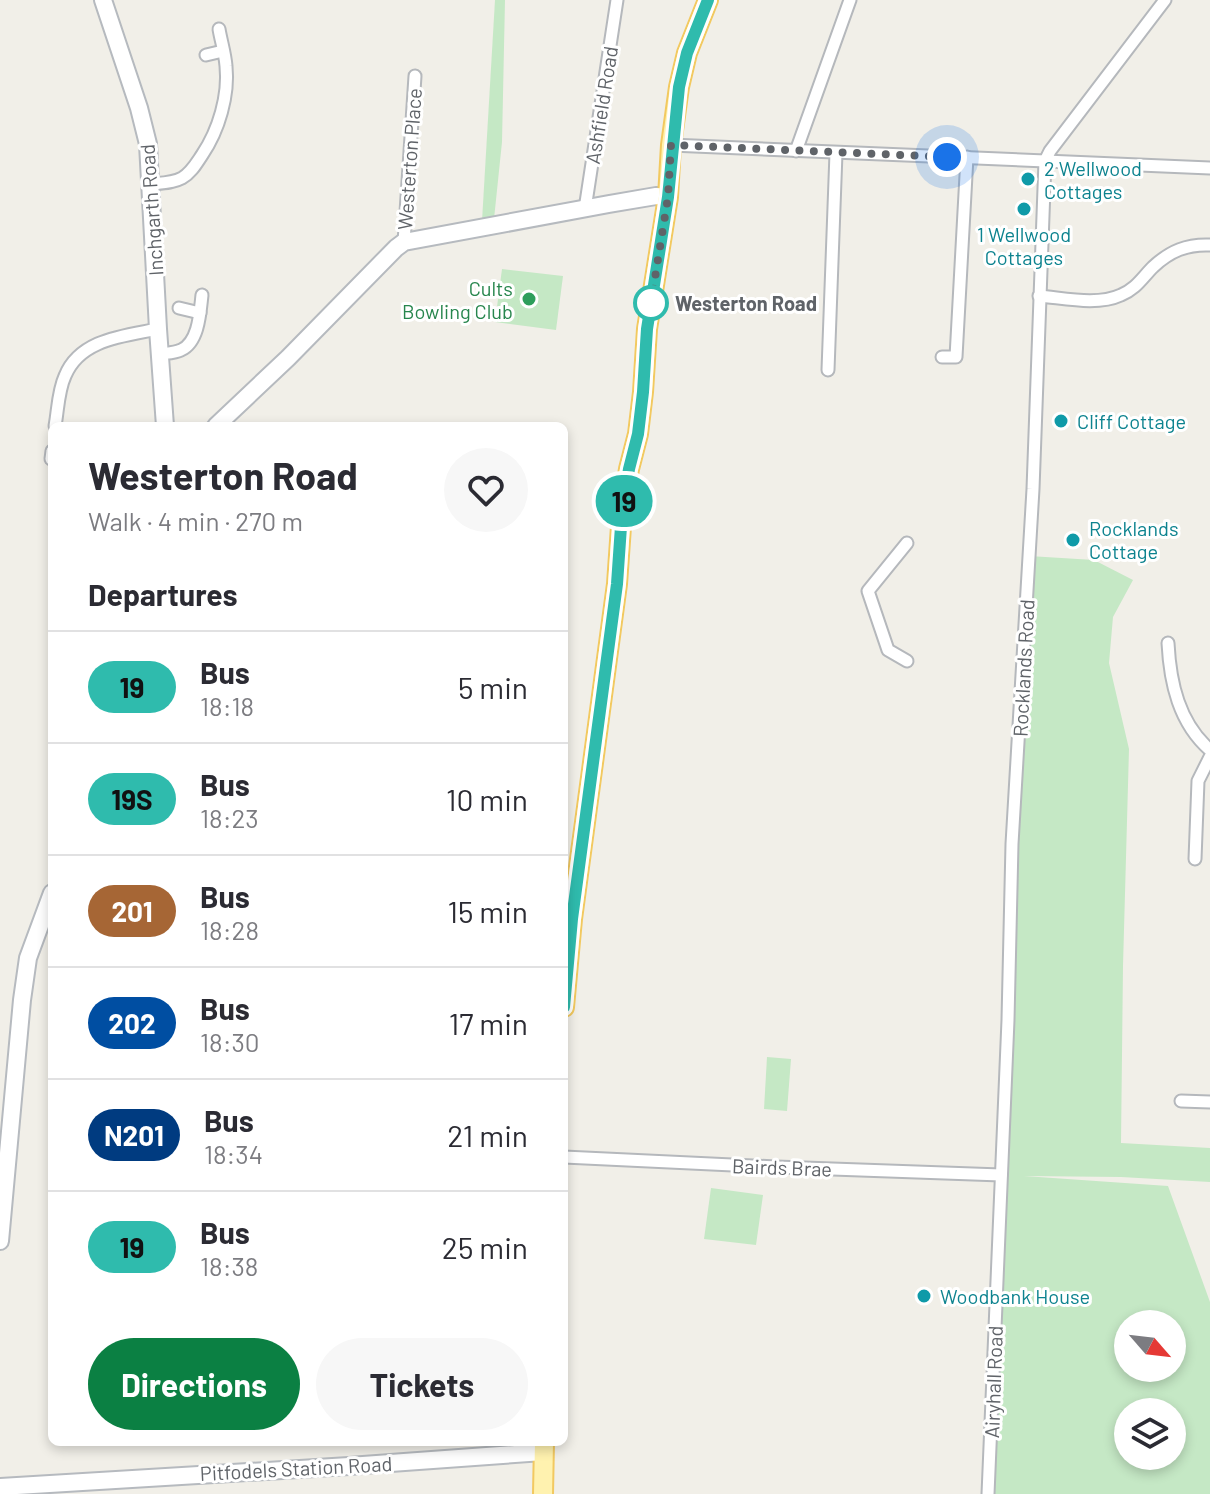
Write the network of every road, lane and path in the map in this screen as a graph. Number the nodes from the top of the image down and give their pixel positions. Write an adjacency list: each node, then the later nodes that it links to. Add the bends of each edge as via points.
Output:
1 (103, 0): 16 (street, Inchgarth Road, via 139,108)
2 (617, 0): 18 (street, Ashfield Road)
3 (708, 0): 10 (main road, via 687,53)
4 (850, 0): 11 (street)
5 (1165, 0): 14 (street)
6 (219, 29): 7 (street)
7 (223, 51): 8 (street); 16 (street, via 224,99 206,148 184,177)
8 (206, 55)
9 (415, 76): 19 (street, Westerton Place)
10 (671, 145): 11 (street); 17 (main road)
11 (796, 151): 12 (street)
12 (836, 153): 13 (street); 28 (street)
13 (967, 157): 14 (street); 27 (street, via 956,357)
14 (1045, 161): 15 (street); 22 (street, Rocklands Road)
15 (1210, 168)
16 (151, 184): 25 (street, Inchgarth Road)
17 (668, 197): 18 (street); 39 (main road, via 647,329 638,434 622,512)
18 (585, 209): 19 (street)
19 (404, 242): 31 (street)
20 (1210, 245): 22 (street, via 1177,249 1118,297)
21 (202, 295): 24 (street)
22 (1039, 296): 43 (street, Rocklands Road)
23 (179, 308): 24 (street)
24 (200, 313): 26 (street, via 187,346)
25 (158, 329): 26 (street, Inchgarth Road); 29 (street, via 108,340 80,355 64,378)
26 (160, 354): 30 (street, Inchgarth Road)
27 (942, 357)
28 (828, 370)
29 (56, 422)
30 (165, 422)
31 (220, 422)
32 (907, 543): 34 (street, via 868,591 888,650)
33 (1168, 643): 35 (street, via 1174,695)
34 (907, 661)
35 (1210, 750)
36 (1210, 757): 37 (street, via 1198,781)
37 (1195, 859)
38 (48, 904): 44 (street, via 26,972)
39 (568, 963)
40 (1181, 1101): 41 (street)
41 (1210, 1102)
42 (568, 1157): 43 (street, Bairds Brae)
43 (1001, 1175): 48 (street, Airyhall Road)
44 (0, 1241)
45 (544, 1447): 46 (street, Pitfodels Station Road); 47 (main road)
46 (0, 1487)
47 (543, 1494)
48 (988, 1494)

